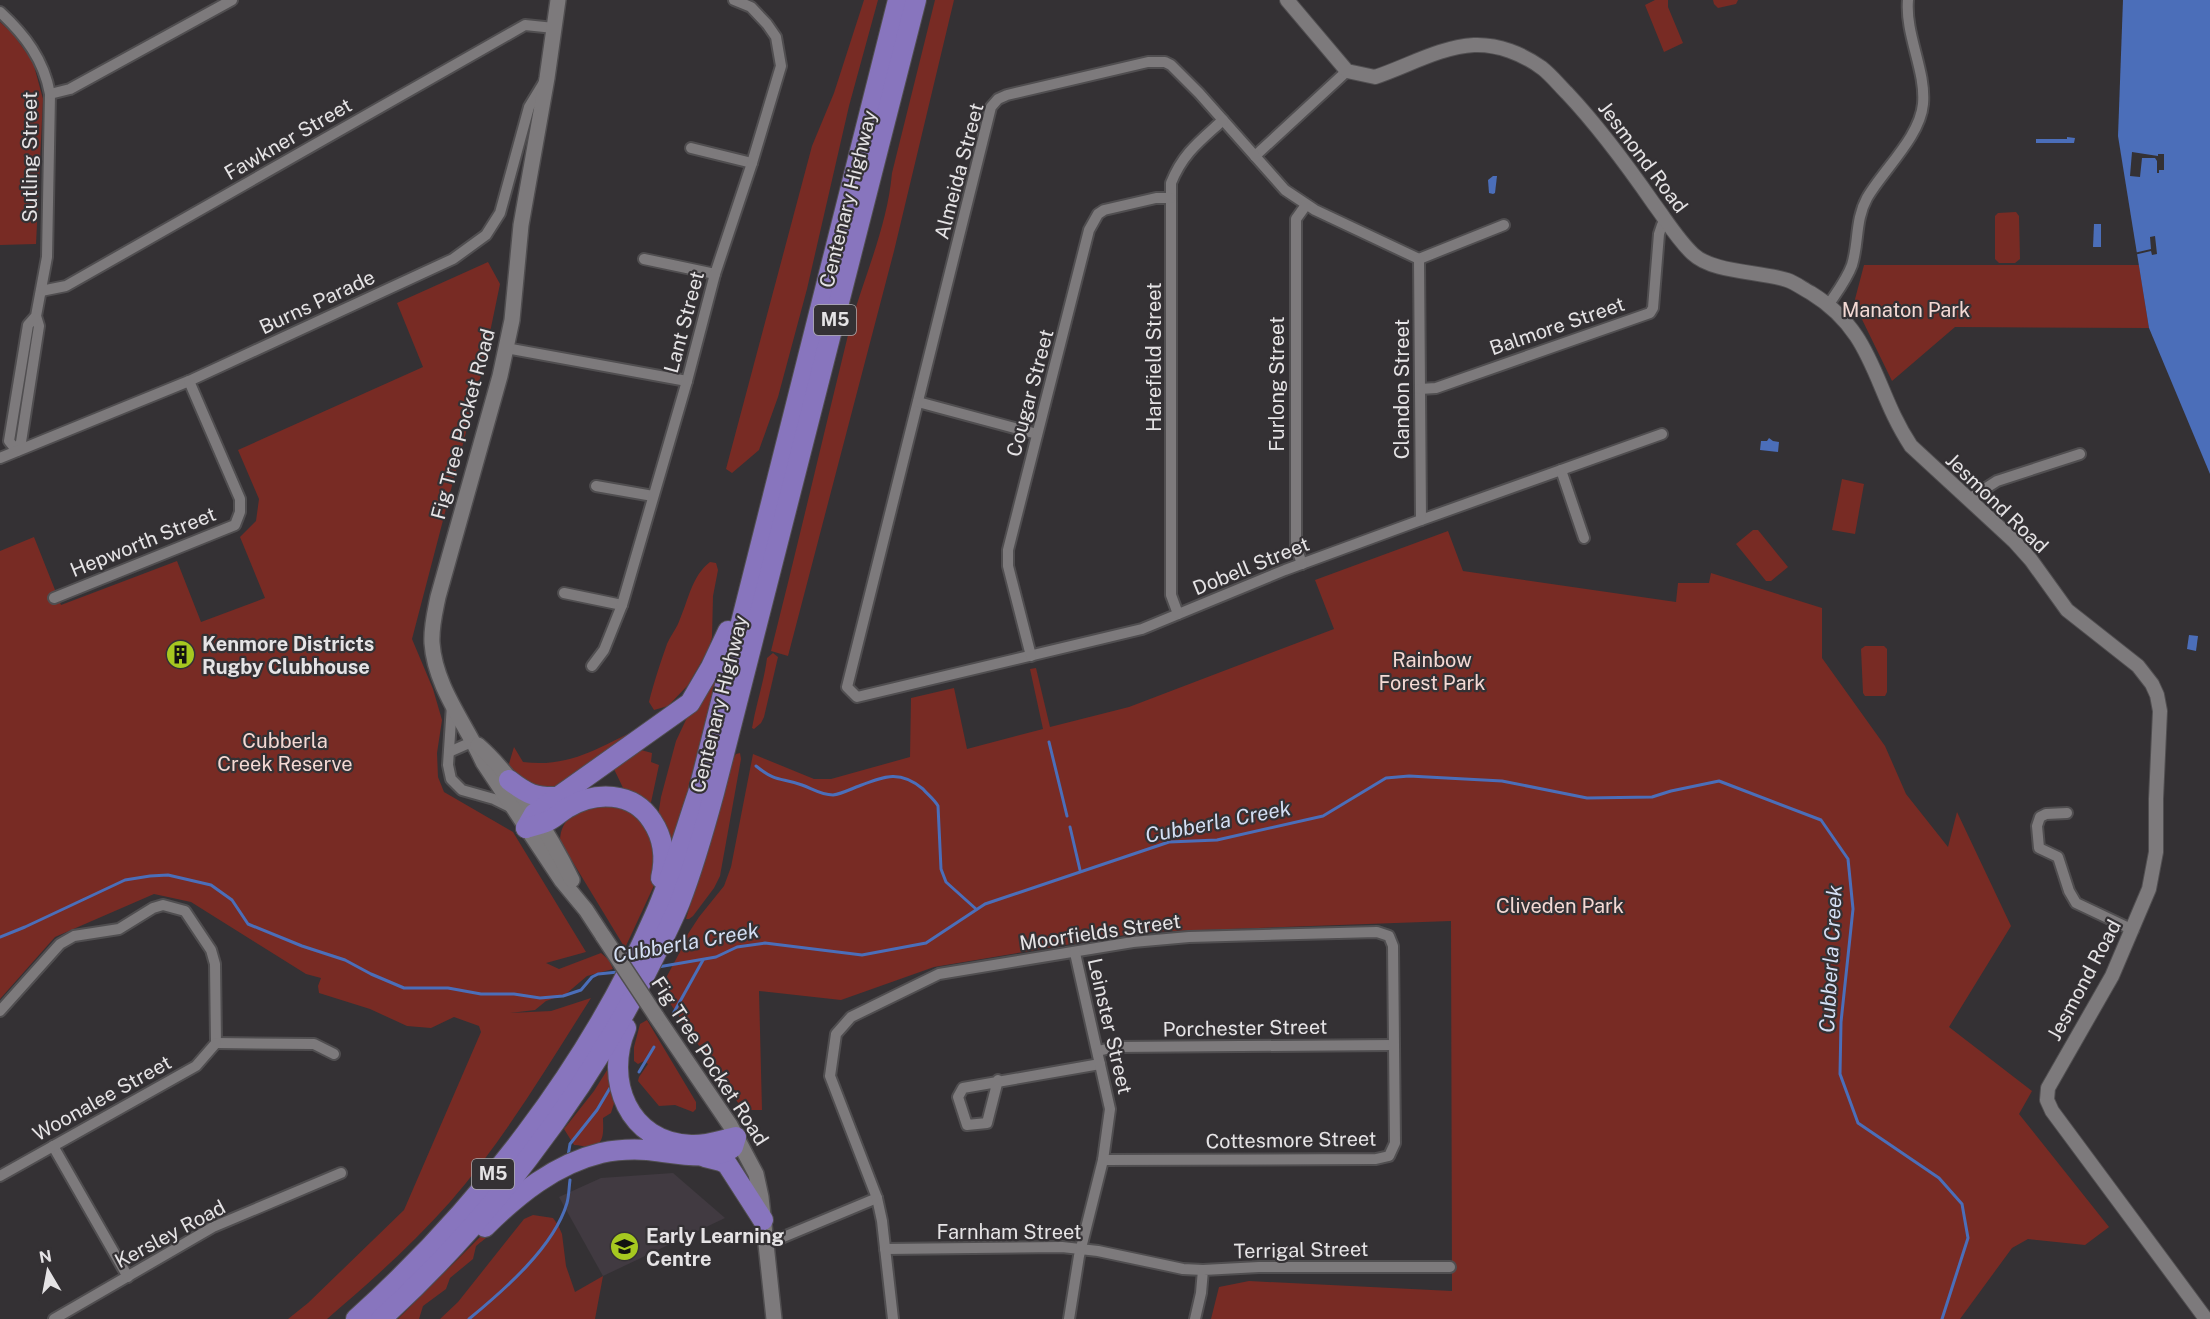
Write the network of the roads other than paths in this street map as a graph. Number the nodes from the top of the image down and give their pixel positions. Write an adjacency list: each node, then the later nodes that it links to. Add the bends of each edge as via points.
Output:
1 (232, 0): 12 (street, via 70,89)
2 (558, 0): 9 (main road, Fig Tree Pocket Road)
3 (734, 0): 16 (street, Lant Street, via 751,7 767,24 780,51 781,66)
4 (898, 0): 42 (highway, Centenary Highway / M5)
5 (916, 0): 63 (highway, Centenary Highway / M5, via 714,793 680,903)
6 (1287, 0): 10 (street)
7 (1908, 0): 25 (street, via 1923,94 1922,113 1867,199 1858,220 1847,278)
8 (0, 12): 12 (street, Sutling Street, via 19,29 34,51)
9 (554, 28): 11 (main road, Fig Tree Pocket Road); 24 (street, Fawkner Street, via 525,25 66,286)
10 (1347, 71): 15 (street); 19 (street, Jesmond Road, via 1375,76 1444,51 1474,45 1516,53 1542,68 1581,108)
11 (547, 78): 26 (main road, Fig Tree Pocket Road, via 521,225); 27 (street, Burns Parade, via 529,107 500,213 486,235 453,259)
12 (50, 94): 24 (street, Sutling Street, via 47,257)
13 (1223, 120): 15 (street, Almeida Street); 17 (street, Harefield Street, via 1194,145 1178,166 1171,183); 30 (street, Almeida Street, via 1165,62 1148,62 998,99 991,107)
14 (691, 148): 16 (street)
15 (1255, 156): 18 (street, Almeida Street, via 1285,190)
16 (752, 163): 23 (street, Lant Street)
17 (1171, 198): 31 (street, Cougar Street, via 1104,210 1091,226); 47 (street, Harefield Street, via 1171,595)
18 (1306, 205): 21 (street, Almeida Street); 43 (street, Furlong Street, via 1296,219 1296,546)
19 (1666, 221): 25 (street, Jesmond Road, via 1699,260 1790,281); 29 (street, Balmore Street, via 1659,234 1650,313 1436,388)
20 (1504, 225): 21 (street)
21 (1419, 259): 29 (street, Clandon Street)
22 (644, 260): 23 (street)
23 (716, 274): 28 (street, Lant Street)
24 (41, 291): 33 (street, Sutling Street, via 36,316 39,326)
25 (1829, 304): 39 (street, Jesmond Road, via 1864,346 1911,446)
26 (506, 348): 28 (street); 51 (main road, Fig Tree Pocket Road, via 433,623 437,670)
27 (189, 381): 33 (street, Burns Parade); 45 (street, Hepworth Street, via 240,499 235,525)
28 (687, 381): 38 (street, Lant Street)
29 (1420, 389): 40 (street, Clandon Street)
30 (918, 402): 31 (street); 50 (street, Almeida Street)
31 (1037, 434): 48 (street, Cougar Street, via 1008,550 1008,566)
32 (1662, 434): 36 (street, Dobell Street)
33 (17, 451): 35 (street, Burns Parade)
34 (2080, 454): 39 (street, via 1997,480)
35 (0, 458)
36 (1561, 470): 40 (street, Dobell Street); 41 (street)
37 (596, 486): 38 (street)
38 (653, 496): 46 (street, Lant Street)
39 (1969, 500): 61 (street, Jesmond Road, via 2018,546 2067,610 2138,666 2157,695 2160,711 2156,852 2149,889)
40 (1421, 520): 43 (street, Dobell Street)
41 (1584, 538)
42 (762, 539): 55 (highway, via 727,636 690,703); 59 (highway, Centenary Highway / M5, via 698,793)
43 (1302, 564): 47 (street, Dobell Street)
44 (564, 593): 46 (street)
45 (54, 598)
46 (622, 605): 49 (street, Lant Street, via 604,651)
47 (1178, 614): 48 (street, Dobell Street, via 1142,629)
48 (1031, 656): 50 (street, Dobell Street, via 857,697)
49 (592, 666)
50 (847, 687)
51 (452, 702): 52 (main road, Fig Tree Pocket Road); 53 (street)
52 (474, 741): 53 (street); 54 (main road, Fig Tree Pocket Road, via 493,757); 56 (main road, Fig Tree Pocket Road)
53 (449, 752): 56 (street, via 449,774 462,790)
54 (509, 780): 55 (highway, via 535,796); 58 (main road, Fig Tree Pocket Road)
55 (558, 797): 58 (highway)
56 (514, 809): 58 (main road, Fig Tree Pocket Road)
57 (2067, 813): 61 (street, via 2040,817 2039,848 2058,857 2076,903)
58 (540, 825): 59 (highway, via 585,799 623,797 641,807 662,840 665,858 661,878); 60 (main road, Fig Tree Pocket Road); 60 (main road, Fig Tree Pocket Road, via 562,881)
59 (665, 892): 63 (highway, Centenary Highway / M5)
60 (586, 910): 74 (main road, Fig Tree Pocket Road, bridge)
61 (2133, 930): 96 (street, Jesmond Road, via 2112,976 2048,1088 2047,1100 2085,1159)
62 (1377, 932): 64 (street, Moorfields Street, via 1189,937); 69 (street, Cottesmore Street, via 1389,936 1393,946)
63 (647, 953): 65 (highway, Centenary Highway / M5)
64 (1075, 953): 70 (street, Leinster Street); 80 (street, Moorfields Street, via 939,974 851,1017 843,1025 836,1034 830,1076)
65 (634, 976): 66 (highway, Centenary Highway / M5); 90 (highway, Centenary Highway / M5, via 477,1194)
66 (629, 1008): 74 (highway, via 617,1069 623,1097 639,1123 682,1144 699,1145); 85 (highway, Centenary Highway / M5, via 540,1142)
67 (0, 1011): 68 (street, via 60,944 74,936 120,929 163,905 185,910 212,950)
68 (216, 1044): 71 (street, via 314,1044); 75 (street, Woonalee Street, via 196,1066)
69 (1393, 1045): 70 (street, Porchester Street, via 1115,1047); 77 (street, Cottesmore Street, via 1395,1143 1389,1156)
70 (1098, 1051): 72 (street, Leinster Street)
71 (334, 1054)
72 (1100, 1064): 73 (street); 77 (street, Leinster Street, via 1110,1109)
73 (998, 1080): 73 (street, via 963,1088 958,1096 967,1125 987,1123)
74 (736, 1137): 76 (highway, via 728,1151); 81 (main road, Fig Tree Pocket Road, via 756,1174)
75 (53, 1146): 79 (street, Woonalee Street); 88 (street)
76 (689, 1155): 81 (highway, via 727,1164); 85 (highway, via 620,1150 578,1161 540,1180 472,1239)
77 (1103, 1160): 84 (street, Leinster Street)
78 (341, 1173): 88 (street, Kersley Road, via 213,1227)
79 (0, 1176)
80 (877, 1198): 82 (street, via 781,1238); 83 (street)
81 (763, 1220): 82 (main road, Fig Tree Pocket Road)
82 (766, 1240): 92 (main road, Fig Tree Pocket Road)
83 (885, 1249): 84 (street, Farnham Street); 93 (street)
84 (1081, 1249): 87 (street, Farnham Street); 94 (street, Leinster Street)
85 (450, 1250): 91 (highway, Centenary Highway / M5)
86 (1450, 1268): 87 (street, Terrigal Street)
87 (1203, 1270): 95 (street)
88 (128, 1277): 89 (street, Kersley Road)
89 (54, 1319)
90 (356, 1319)
91 (381, 1319)
92 (774, 1319)
93 (893, 1319)
94 (1069, 1319)
95 (1195, 1319)
96 (2206, 1319)

